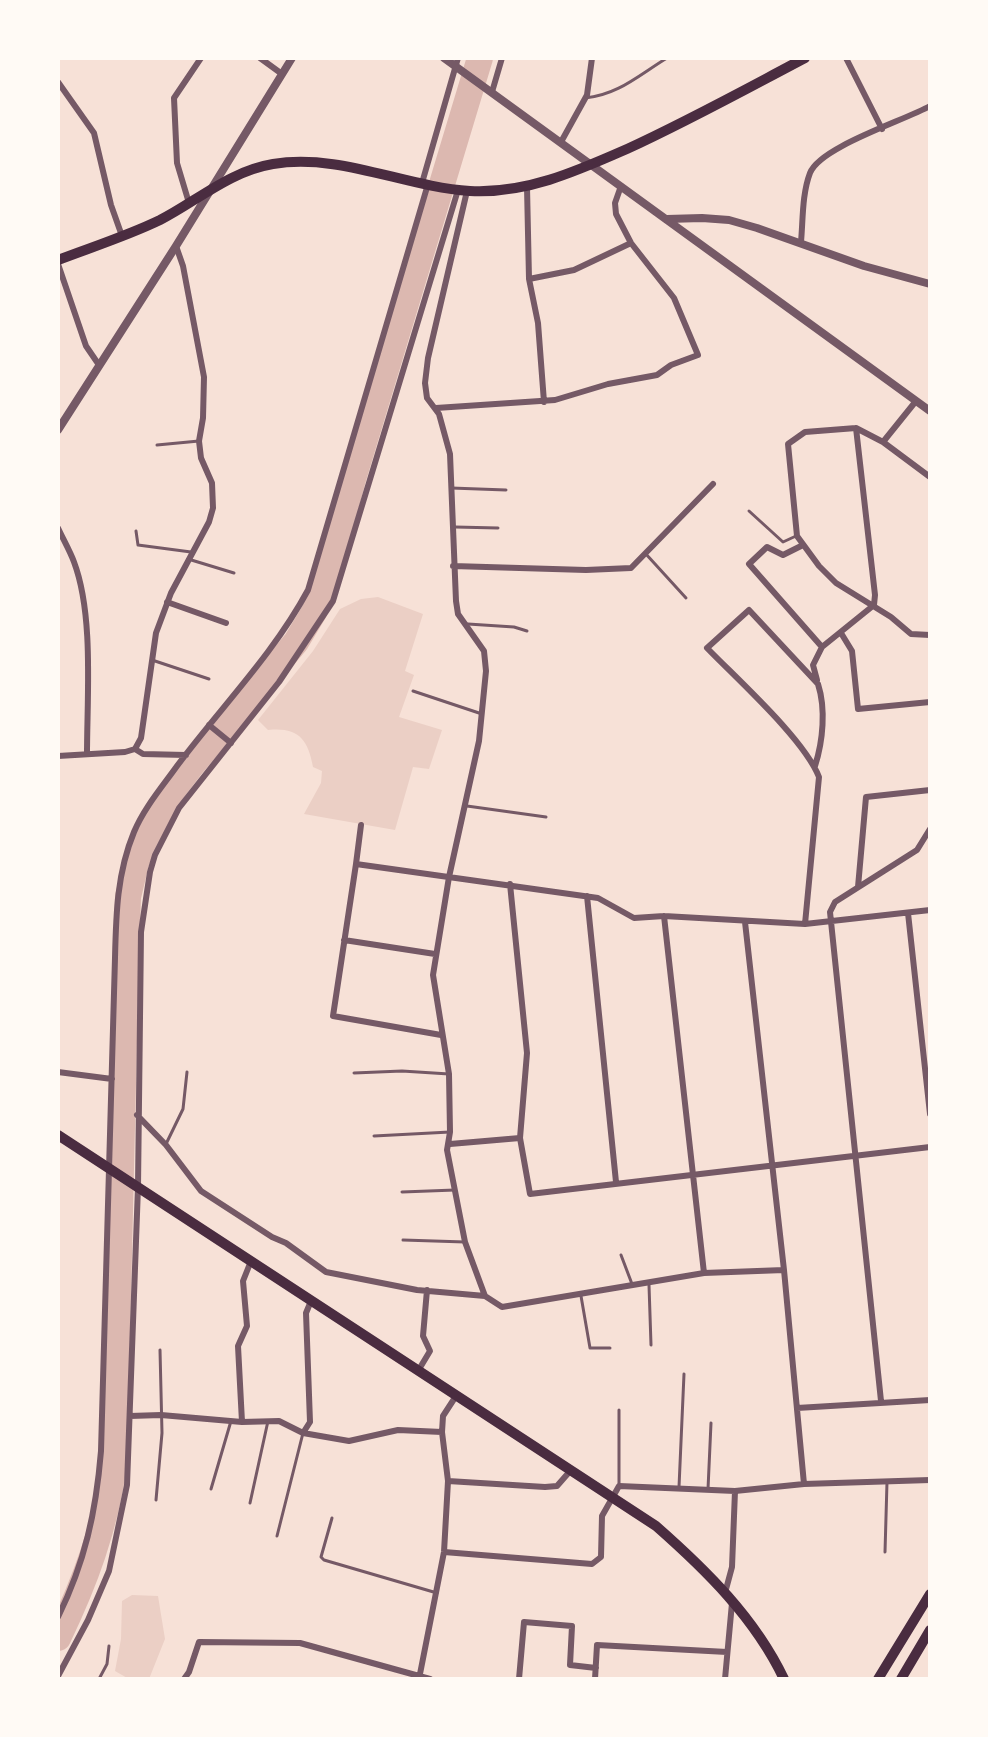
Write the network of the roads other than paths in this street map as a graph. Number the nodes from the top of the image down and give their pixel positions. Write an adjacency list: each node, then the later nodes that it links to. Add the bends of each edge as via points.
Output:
1 (201, 58): 24 (street, via 174,98 177,163)
2 (260, 58): 11 (street)
3 (292, 58): 11 (street)
4 (444, 58): 10 (street)
5 (502, 58): 13 (street)
6 (592, 58): 14 (street)
7 (667, 58): 14 (lane, via 604,97)
8 (805, 58): 18 (main road)
9 (846, 58): 16 (street)
10 (459, 65): 13 (street); 19 (street)
11 (282, 74): 23 (street)
12 (58, 82): 26 (street, via 94,133)
13 (489, 90): 17 (street)
14 (585, 98): 17 (street)
15 (930, 106): 16 (street)
16 (882, 129): 27 (street, via 833,149 815,164 807,183)
17 (561, 142): 18 (street)
18 (592, 164): 20 (street); 21 (main road)
19 (427, 184): 22 (main road); 23 (main road, via 331,164 291,162 256,167); 73 (street, via 308,590 289,626)
20 (621, 186): 25 (street); 28 (street, via 616,214)
21 (527, 187): 22 (main road); 31 (street)
22 (459, 190): 36 (street, via 425,383); 74 (street, via 333,601 279,682)
23 (208, 191): 24 (main road); 29 (street)
24 (189, 203): 26 (main road)
25 (667, 219): 27 (street, via 729,220); 34 (street)
26 (122, 236): 30 (main road)
27 (801, 242): 32 (street)
28 (631, 243): 31 (street, via 574,270); 35 (street, via 674,298 698,355 657,375)
29 (176, 246): 33 (street); 40 (street, via 204,377)
30 (58, 262): 33 (street, via 86,346)
31 (529, 279): 35 (street)
32 (930, 284)
33 (99, 365): 39 (street)
34 (916, 401): 37 (street); 41 (street)
35 (544, 402): 36 (street)
36 (435, 408): 45 (street, via 450,454)
37 (930, 411)
38 (856, 428): 41 (street); 52 (street, via 805,432 788,444); 60 (street)
39 (58, 430)
40 (199, 441): 42 (lane); 55 (street, via 212,483 213,508)
41 (883, 442): 43 (street)
42 (157, 445)
43 (930, 477)
44 (713, 484): 54 (street)
45 (451, 488): 46 (lane); 48 (street)
46 (506, 490)
47 (749, 511): 52 (lane, via 783,542)
48 (452, 527): 50 (lane); 56 (street)
49 (58, 528): 76 (street, via 75,564 84,607)
50 (498, 528)
51 (136, 531): 55 (lane, via 138,545)
52 (797, 536): 53 (street)
53 (803, 545): 60 (street, via 836,583); 66 (street, via 783,555 767,547 749,564)
54 (645, 553): 56 (street, via 624,570); 58 (lane)
55 (190, 556): 57 (lane); 59 (street)
56 (453, 566): 62 (street, via 458,614)
57 (234, 573)
58 (686, 598)
59 (167, 602): 61 (street); 67 (street)
60 (874, 605): 64 (street); 65 (street, via 911,634)
61 (226, 623)
62 (465, 624): 63 (lane); 72 (street, via 484,651)
63 (527, 631)
64 (841, 633): 66 (street); 71 (street, via 852,651 858,709)
65 (930, 635)
66 (822, 647): 69 (street, via 813,665)
67 (152, 660): 68 (lane); 75 (street)
68 (209, 679)
69 (818, 684): 79 (street, via 822,746); 79 (street, via 749,610 707,648)
70 (413, 691): 72 (lane)
71 (930, 702)
72 (482, 714): 81 (street)
73 (210, 727): 74 (street); 77 (street)
74 (229, 742): 105 (street, via 179,808 150,872 141,932)
75 (135, 749): 76 (street); 77 (street, via 143,754)
76 (87, 754): 78 (street)
77 (186, 755): 103 (street, via 153,798 123,866 117,894)
78 (58, 756)
79 (815, 766): 95 (street, via 819,777)
80 (930, 790): 88 (street, via 866,797)
81 (464, 806): 82 (lane); 86 (street)
82 (546, 817)
83 (361, 825): 85 (street)
84 (929, 833): 88 (street, via 917,850)
85 (356, 864): 86 (street); 96 (street)
86 (449, 877): 87 (street); 97 (street)
87 (510, 884): 89 (street); 109 (street, via 527,1053)
88 (858, 887): 93 (street, via 835,902)
89 (587, 896): 92 (street, via 634,918); 117 (street)
90 (930, 910): 91 (street)
91 (908, 913): 93 (street); 104 (street)
92 (664, 916): 94 (street); 116 (street)
93 (829, 921): 95 (street); 113 (street)
94 (745, 922): 95 (street); 114 (street)
95 (805, 924)
96 (344, 940): 97 (street); 98 (street, via 333,1016)
97 (435, 954): 98 (street)
98 (441, 1035): 102 (street)
99 (58, 1072): 103 (street)
100 (187, 1072): 111 (lane, via 183,1109)
101 (354, 1073): 102 (lane)
102 (449, 1074): 106 (street)
103 (112, 1079): 115 (street)
104 (930, 1114)
105 (137, 1115): 111 (street); 118 (street)
106 (450, 1132): 108 (lane); 110 (street)
107 (58, 1135): 115 (main road)
108 (374, 1136)
109 (520, 1138): 110 (street); 117 (street, via 530,1194)
110 (450, 1144): 119 (street)
111 (166, 1145): 129 (street, via 201,1191 326,1272)
112 (930, 1147): 113 (street)
113 (854, 1156): 114 (street); 140 (street)
114 (772, 1165): 116 (street); 125 (street)
115 (108, 1167): 118 (main road); 171 (street, via 97,1500 85,1556)
116 (693, 1174): 117 (street); 126 (street)
117 (616, 1182)
118 (138, 1187): 124 (main road); 144 (street)
119 (455, 1190): 120 (lane); 122 (street)
120 (402, 1192)
121 (403, 1240): 122 (lane)
122 (465, 1242): 131 (street)
123 (621, 1255): 128 (lane)
124 (251, 1261): 132 (main road); 147 (street, via 243,1281 247,1326 238,1346)
125 (784, 1270): 126 (street); 141 (street)
126 (704, 1273): 127 (street)
127 (649, 1281): 128 (street); 133 (lane)
128 (632, 1284): 130 (street)
129 (427, 1290): 131 (street); 136 (street, via 423,1336 430,1351)
130 (581, 1293): 131 (street, via 502,1307); 134 (lane, via 590,1348)
131 (485, 1296)
132 (311, 1301): 136 (main road); 150 (street, via 306,1313 310,1422)
133 (651, 1345)
134 (610, 1348)
135 (160, 1350): 143 (lane)
136 (418, 1371): 138 (main road)
137 (684, 1374): 157 (lane)
138 (456, 1396): 149 (street, via 443,1416); 151 (main road)
139 (930, 1400): 140 (street)
140 (881, 1401): 141 (street)
141 (797, 1408): 155 (street)
142 (619, 1410): 156 (lane)
143 (161, 1415): 144 (street); 145 (street); 162 (lane)
144 (130, 1416): 176 (street, via 127,1485 109,1571)
145 (231, 1421): 147 (street); 158 (lane)
146 (268, 1421): 147 (street); 150 (street); 163 (lane)
147 (242, 1422)
148 (711, 1423): 159 (lane)
149 (442, 1432): 150 (street, via 398,1430 349,1441); 153 (street)
150 (303, 1433): 165 (lane)
151 (571, 1470): 153 (street, via 557,1486); 161 (main road)
152 (930, 1480): 154 (street)
153 (448, 1481): 166 (street)
154 (887, 1482): 155 (street); 167 (lane)
155 (804, 1484): 160 (street)
156 (619, 1486): 157 (street); 161 (street)
157 (679, 1488): 159 (street)
158 (211, 1489)
159 (708, 1489): 160 (street)
160 (735, 1491): 170 (street)
161 (612, 1497): 166 (street, via 602,1516 601,1557 592,1564); 170 (main road, via 656,1526)
162 (156, 1500)
163 (250, 1503)
164 (332, 1518): 168 (lane, via 324,1560)
165 (277, 1536)
166 (444, 1552): 168 (street)
167 (885, 1552)
168 (437, 1593): 177 (street)
169 (930, 1594): 185 (main road)
170 (728, 1597): 174 (street); 184 (main road)
171 (58, 1617)
172 (930, 1630): 186 (main road)
173 (109, 1646): 178 (lane)
174 (727, 1652): 175 (street, via 597,1645); 183 (street)
175 (596, 1668): 181 (street, via 570,1665 572,1626 524,1622); 182 (street)
176 (58, 1676)
177 (420, 1677): 179 (street, via 300,1643 199,1642); 180 (street)
178 (99, 1679)
179 (184, 1679)
180 (430, 1679)
181 (519, 1679)
182 (595, 1679)
183 (725, 1679)
184 (784, 1679)
185 (878, 1679)
186 (901, 1679)

